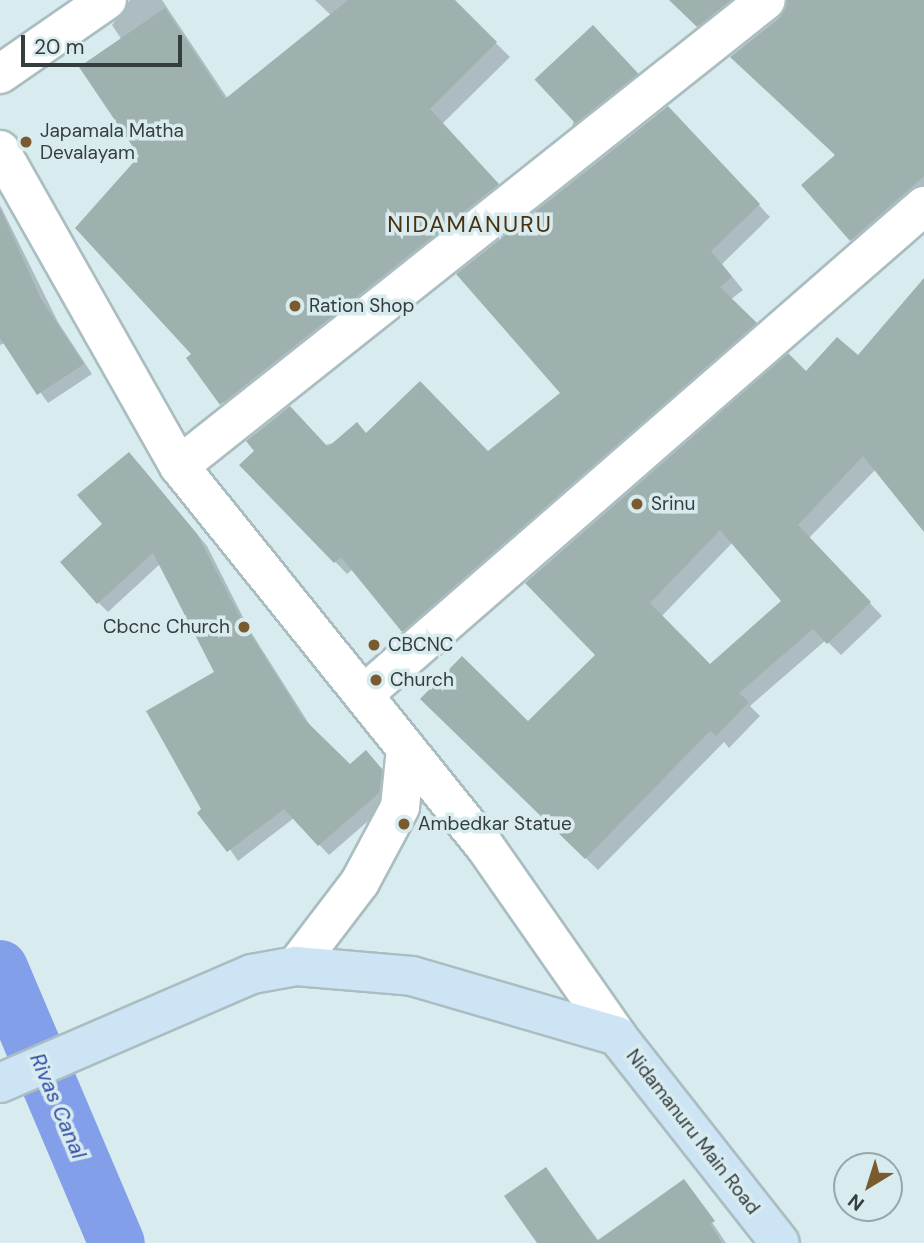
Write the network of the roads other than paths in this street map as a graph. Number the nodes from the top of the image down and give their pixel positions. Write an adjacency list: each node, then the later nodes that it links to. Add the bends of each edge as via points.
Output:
1 (107, 0): 3 (street)
2 (766, 0): 6 (street)
3 (0, 74)
4 (0, 150): 6 (street)
5 (924, 206): 7 (street)
6 (179, 466): 7 (street)
7 (363, 695): 8 (street)
8 (406, 748): 9 (street, via 400,807 360,881); 10 (street, via 484,845)
9 (296, 966): 10 (main road, Nidamanuru Main Road, via 412,976); 11 (main road, Nidamanuru Main Road, via 251,974)
10 (617, 1036): 12 (main road, Nidamanuru Main Road)
11 (0, 1083)
12 (780, 1243)

